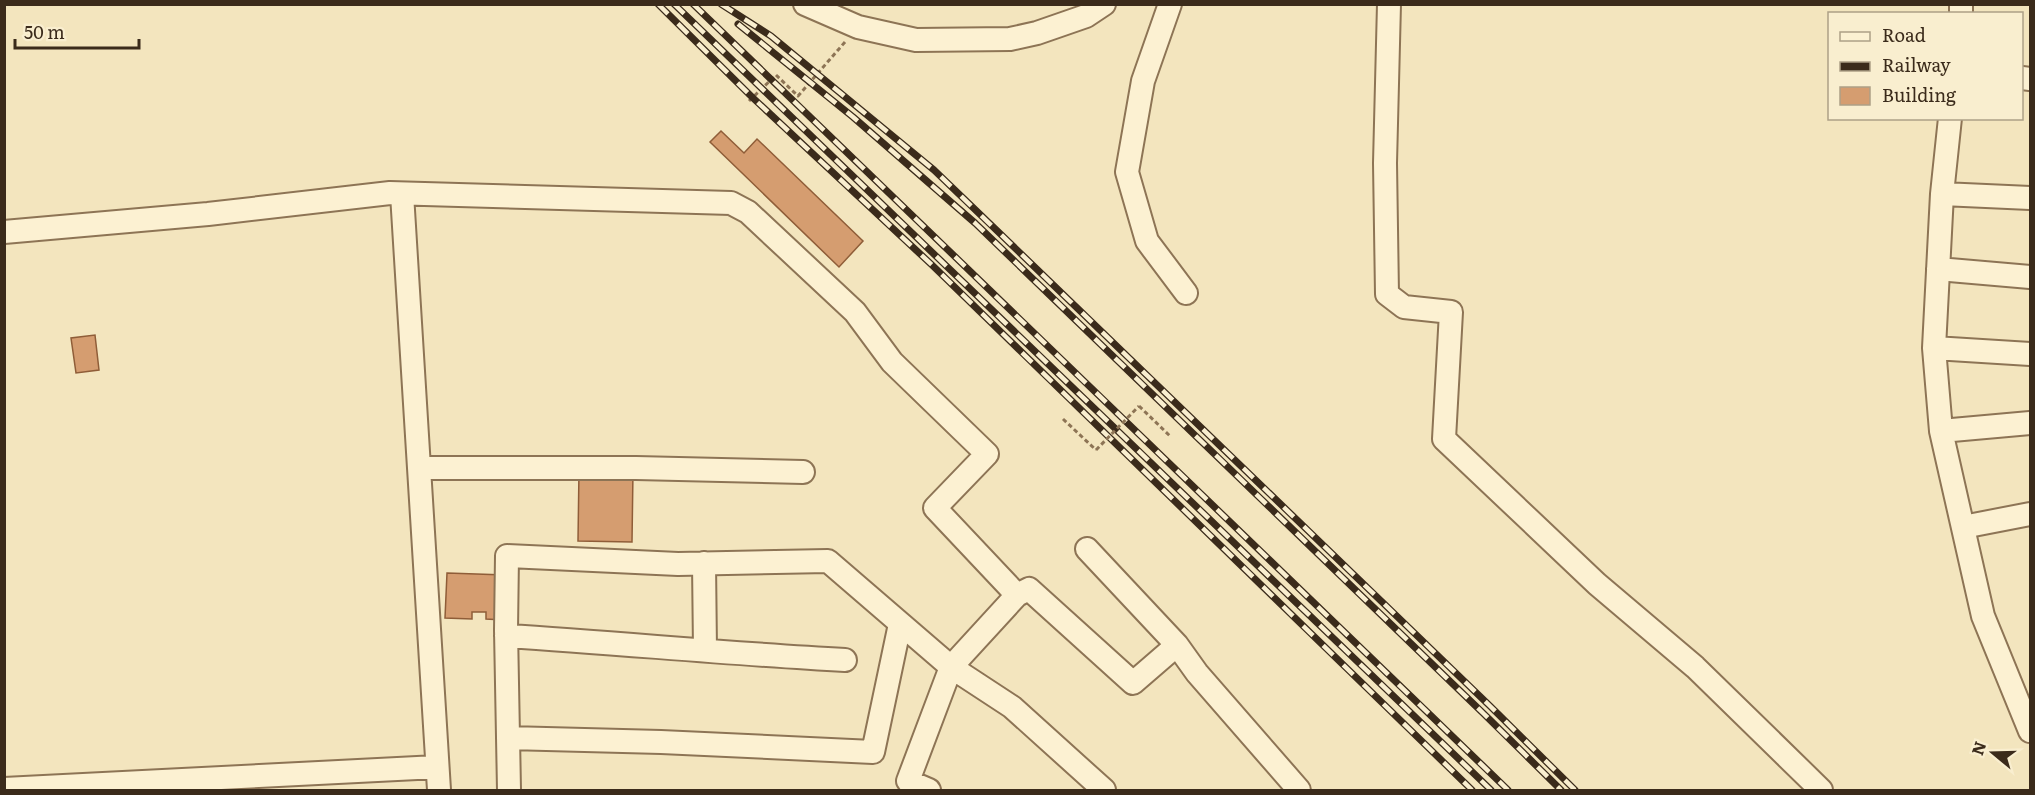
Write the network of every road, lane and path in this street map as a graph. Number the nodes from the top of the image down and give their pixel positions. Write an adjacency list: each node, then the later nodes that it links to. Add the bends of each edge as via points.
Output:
1 (805, 4): 5 (street)
2 (1104, 4): 5 (street, via 1086,16 1010,39 916,40)
3 (1170, 4): 14 (street, via 1143,81 1127,172 1148,241)
4 (1389, 4): 45 (street, via 1385,163 1388,294 1404,307 1451,312 1444,440 1597,584 1695,667)
5 (858, 27): 6 (path, via 798,96 776,75)
6 (749, 101)
7 (1950, 120): 9 (street)
8 (402, 194): 11 (street); 21 (street); 27 (street, via 731,203 748,212 855,312 892,362 987,454 935,508)
9 (1942, 194): 10 (street); 12 (street)
10 (2031, 198)
11 (4, 232)
12 (1938, 269): 13 (street); 15 (street)
13 (2031, 277)
14 (1186, 293)
15 (1934, 348): 16 (street); 19 (street)
16 (2031, 354)
17 (1064, 419): 20 (path, bridge, via 1096,450 1140,406)
18 (2031, 423): 19 (street)
19 (1941, 431): 24 (street)
20 (1170, 436)
21 (418, 468): 22 (street); 37 (street)
22 (803, 472)
23 (2031, 514): 24 (street)
24 (1963, 527): 34 (street, via 1983,616)
25 (1087, 549): 30 (street)
26 (704, 563): 28 (street, via 828,561); 29 (street, via 507,556); 31 (street)
27 (1017, 595): 30 (street, via 1029,589 1133,683); 33 (street)
28 (900, 624): 33 (street); 36 (street, via 873,752)
29 (506, 636): 31 (street); 36 (street)
30 (1177, 645): 44 (street)
31 (705, 650): 32 (street)
32 (845, 660)
33 (951, 667): 42 (street, via 908,781); 43 (street, via 1012,707)
34 (2026, 707): 35 (street)
35 (2031, 731)
36 (508, 738): 41 (street)
37 (437, 767): 38 (street); 40 (street)
38 (103, 787): 39 (street)
39 (4, 789)
40 (439, 790)
41 (508, 790)
42 (929, 790)
43 (1104, 790)
44 (1299, 790)
45 (1821, 790)

